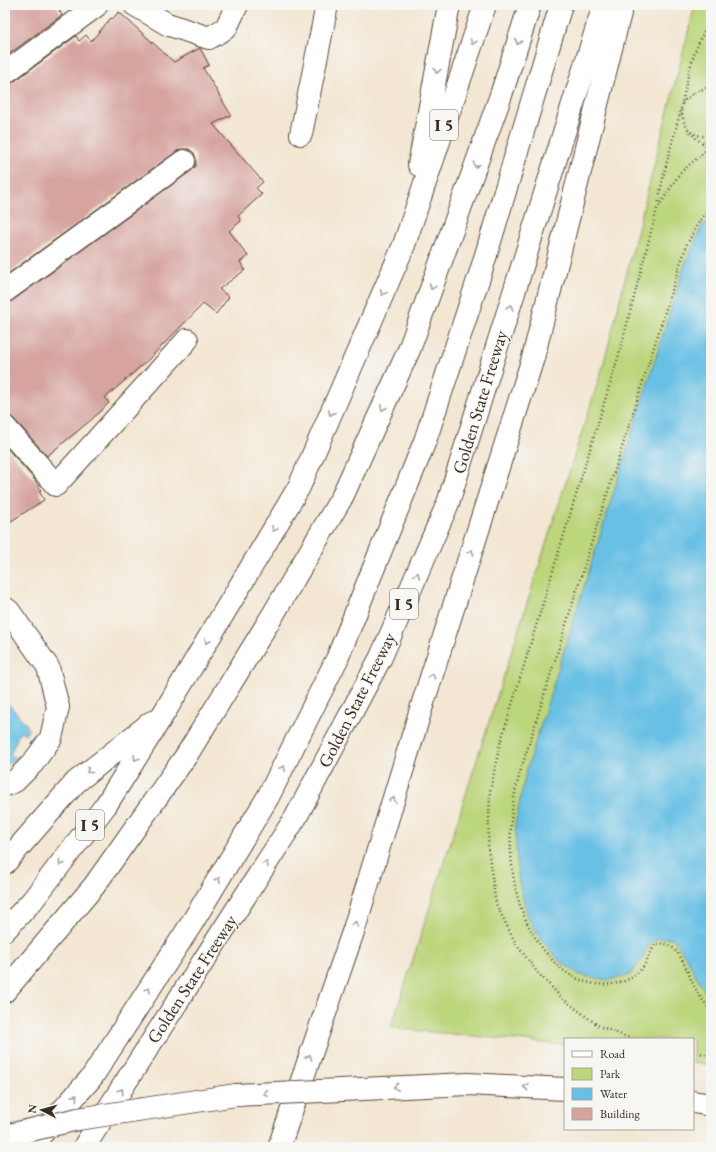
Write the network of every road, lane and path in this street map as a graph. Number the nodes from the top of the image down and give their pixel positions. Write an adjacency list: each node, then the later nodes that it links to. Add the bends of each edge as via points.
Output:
1 (135, 5): 2 (main road, via 167,24 209,38 226,28)
2 (237, 5)
3 (327, 5): 16 (main road)
4 (449, 5): 22 (main road, one-way to 22)
5 (485, 5): 22 (main road, I 5, one-way to 22)
6 (530, 5): 31 (main road, one-way to 31, via 501,96 409,350 342,497 186,756 94,886)
7 (561, 5): 40 (main road, one-way to 7, via 92,1077 190,926 268,797 337,659 425,441 482,268)
8 (604, 5): 41 (main road, Golden State Freeway / I 5, one-way to 8, via 296,817 381,657 448,503)
9 (622, 5): 42 (main road, one-way to 9, via 354,929 533,358)
10 (96, 6): 12 (main road)
11 (711, 22): 14 (path, via 689,68)
12 (5, 72)
13 (711, 87): 14 (path, via 691,95)
14 (681, 105): 15 (path); 21 (path, via 660,186)
15 (689, 131): 17 (path, via 696,135); 18 (path, via 699,141)
16 (301, 134)
17 (711, 135)
18 (710, 146): 21 (path, via 680,173)
19 (184, 160): 23 (main road)
20 (711, 207): 32 (path, via 700,220 687,244 587,556 520,772 511,819 511,851 518,899 526,922 537,942 563,971 574,978 593,984 620,983 643,967 655,945 669,945 678,954 696,989)
21 (657, 209): 33 (path, via 620,351 500,744 490,791 488,848 496,904 516,944 538,973 563,999 599,1026)
22 (404, 245): 27 (main road, I 5, one-way to 27, via 299,487)
23 (5, 291)
24 (187, 340): 25 (main road, via 56,485)
25 (5, 427)
26 (5, 608): 28 (main road, via 48,667 58,708 51,738 33,763 15,781)
27 (164, 713): 29 (main road, one-way to 29, via 76,782); 30 (main road, I 5, one-way to 30, via 106,805 32,901)
28 (5, 785)
29 (5, 863)
30 (5, 930)
31 (5, 992)
32 (711, 1010)
33 (629, 1038)
34 (694, 1052): 35 (path)
35 (711, 1055)
36 (564, 1089): 39 (main road, one-way to 39, bridge, via 468,1084 236,1095 78,1119)
37 (694, 1102): 38 (main road)
38 (711, 1105)
39 (5, 1136)
40 (30, 1147)
41 (84, 1147)
42 (279, 1147)

